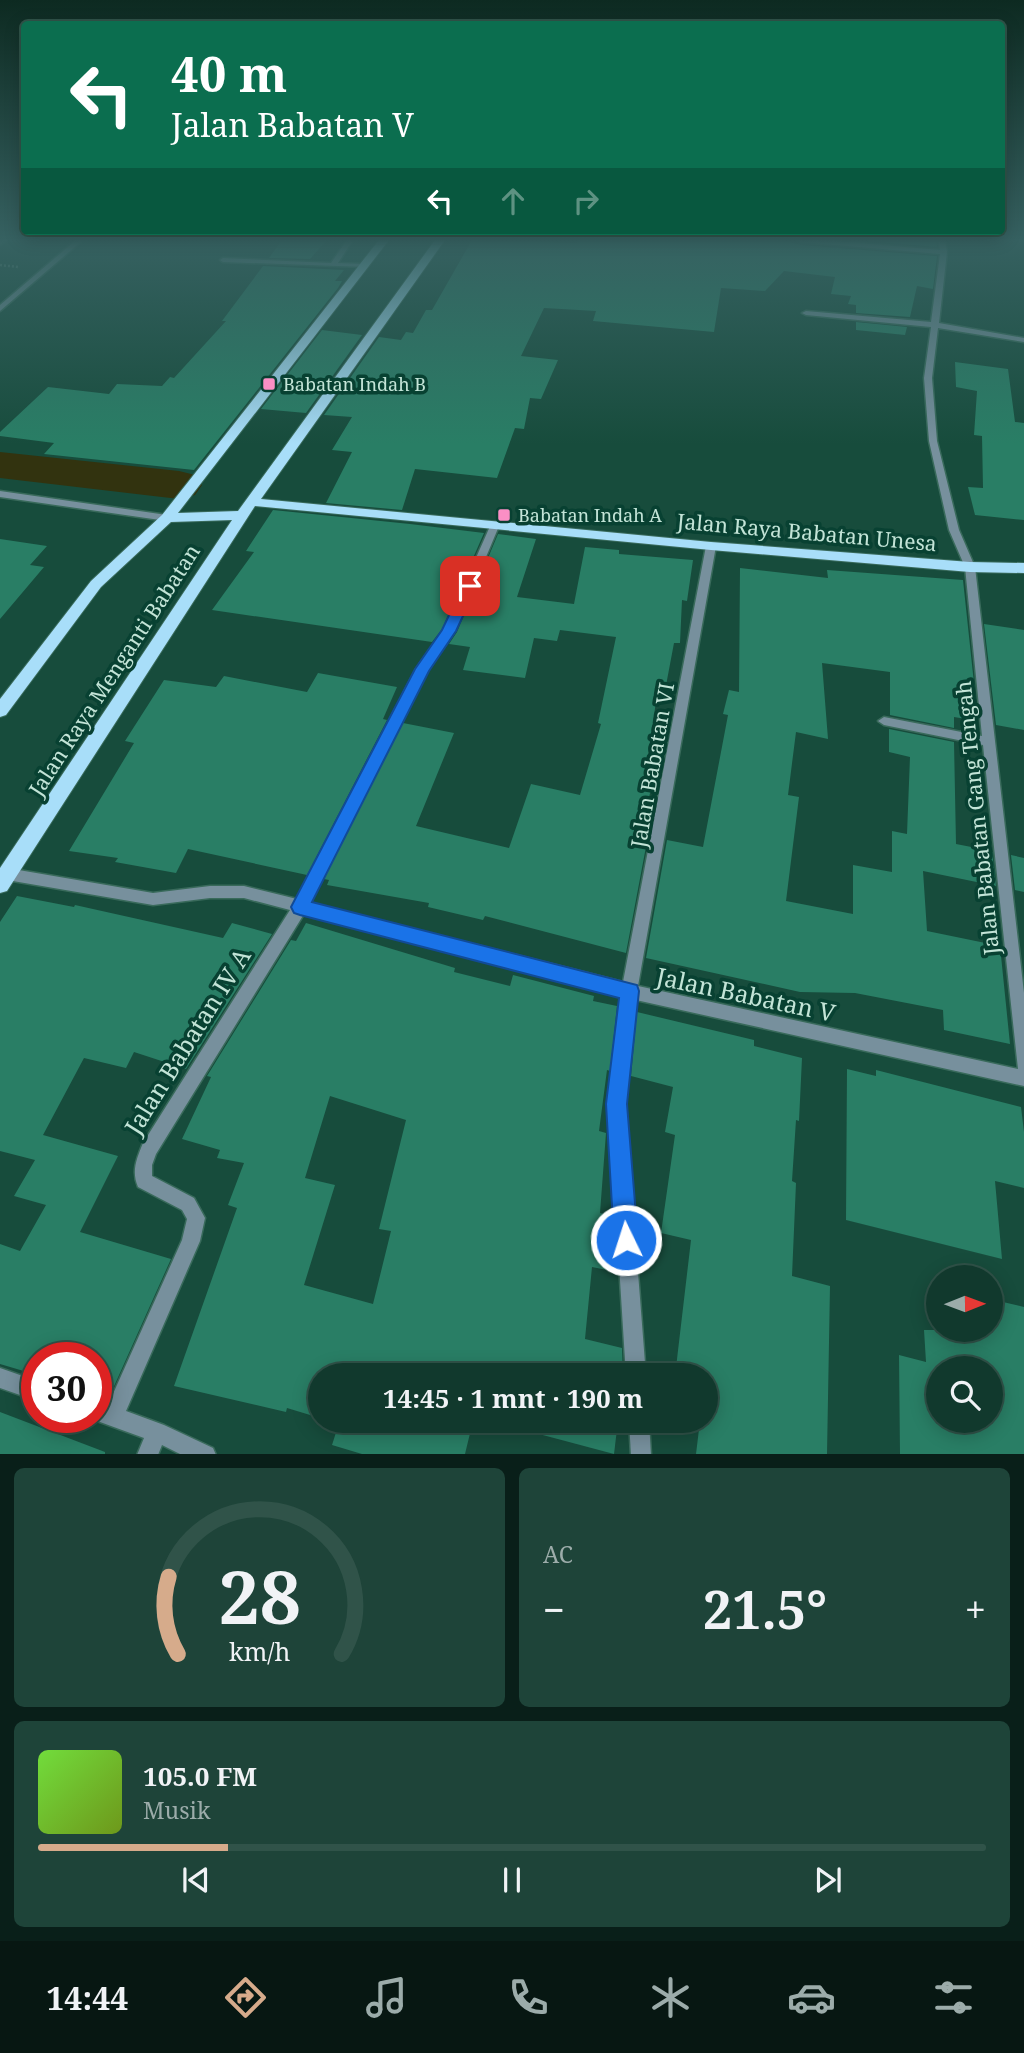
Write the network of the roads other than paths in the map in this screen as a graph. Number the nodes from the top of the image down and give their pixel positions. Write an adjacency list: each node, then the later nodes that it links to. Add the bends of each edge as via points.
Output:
1 (330, 308): 9 (main road)
2 (391, 308): 8 (main road)
3 (938, 308): 5 (street, Jalan Babatan Gang Tengah)
4 (806, 313): 5 (street)
5 (936, 325): 6 (street); 12 (street, Jalan Babatan Gang Tengah, via 928,378 933,441 954,530)
6 (1024, 340)
7 (0, 494): 9 (street)
8 (248, 508): 9 (main road, Jalan Raya Menganti Babatan); 10 (main road, Jalan Raya Babatan Unesa); 17 (main road, Jalan Raya Menganti Babatan)
9 (167, 518): 14 (main road, Jalan Raya Menganti Babatan, via 96,584)
10 (494, 526): 11 (main road, Jalan Raya Babatan Unesa); 18 (street, via 449,631 422,669)
11 (711, 546): 12 (main road, Jalan Raya Babatan Unesa); 19 (street, Jalan Babatan VI)
12 (970, 567): 13 (main road, Jalan Raya Babatan Unesa); 16 (street, Jalan Babatan Gang Tengah)
13 (1024, 568)
14 (0, 712)
15 (884, 721): 16 (street)
16 (990, 742): 20 (street, Jalan Babatan Gang Tengah)
17 (4, 879): 18 (street, Jalan Babatan V, via 153,899 244,892)
18 (300, 907): 19 (street, Jalan Babatan V); 25 (street, Jalan Babatan IV A, via 149,1149 144,1181 188,1204 196,1218 191,1241)
19 (629, 991): 21 (street, Jalan Babatan V); 22 (street, via 617,1104)
20 (1024, 1064)
21 (1024, 1079)
22 (635, 1363)
23 (0, 1378): 24 (street)
24 (21, 1385)
25 (112, 1398)
26 (112, 1417): 27 (street, Jalan Babatan IV A)
27 (157, 1432): 29 (street); 30 (street, Jalan Babatan IV A)
28 (640, 1433): 31 (street)
29 (148, 1454)
30 (206, 1454)
31 (641, 1454)

